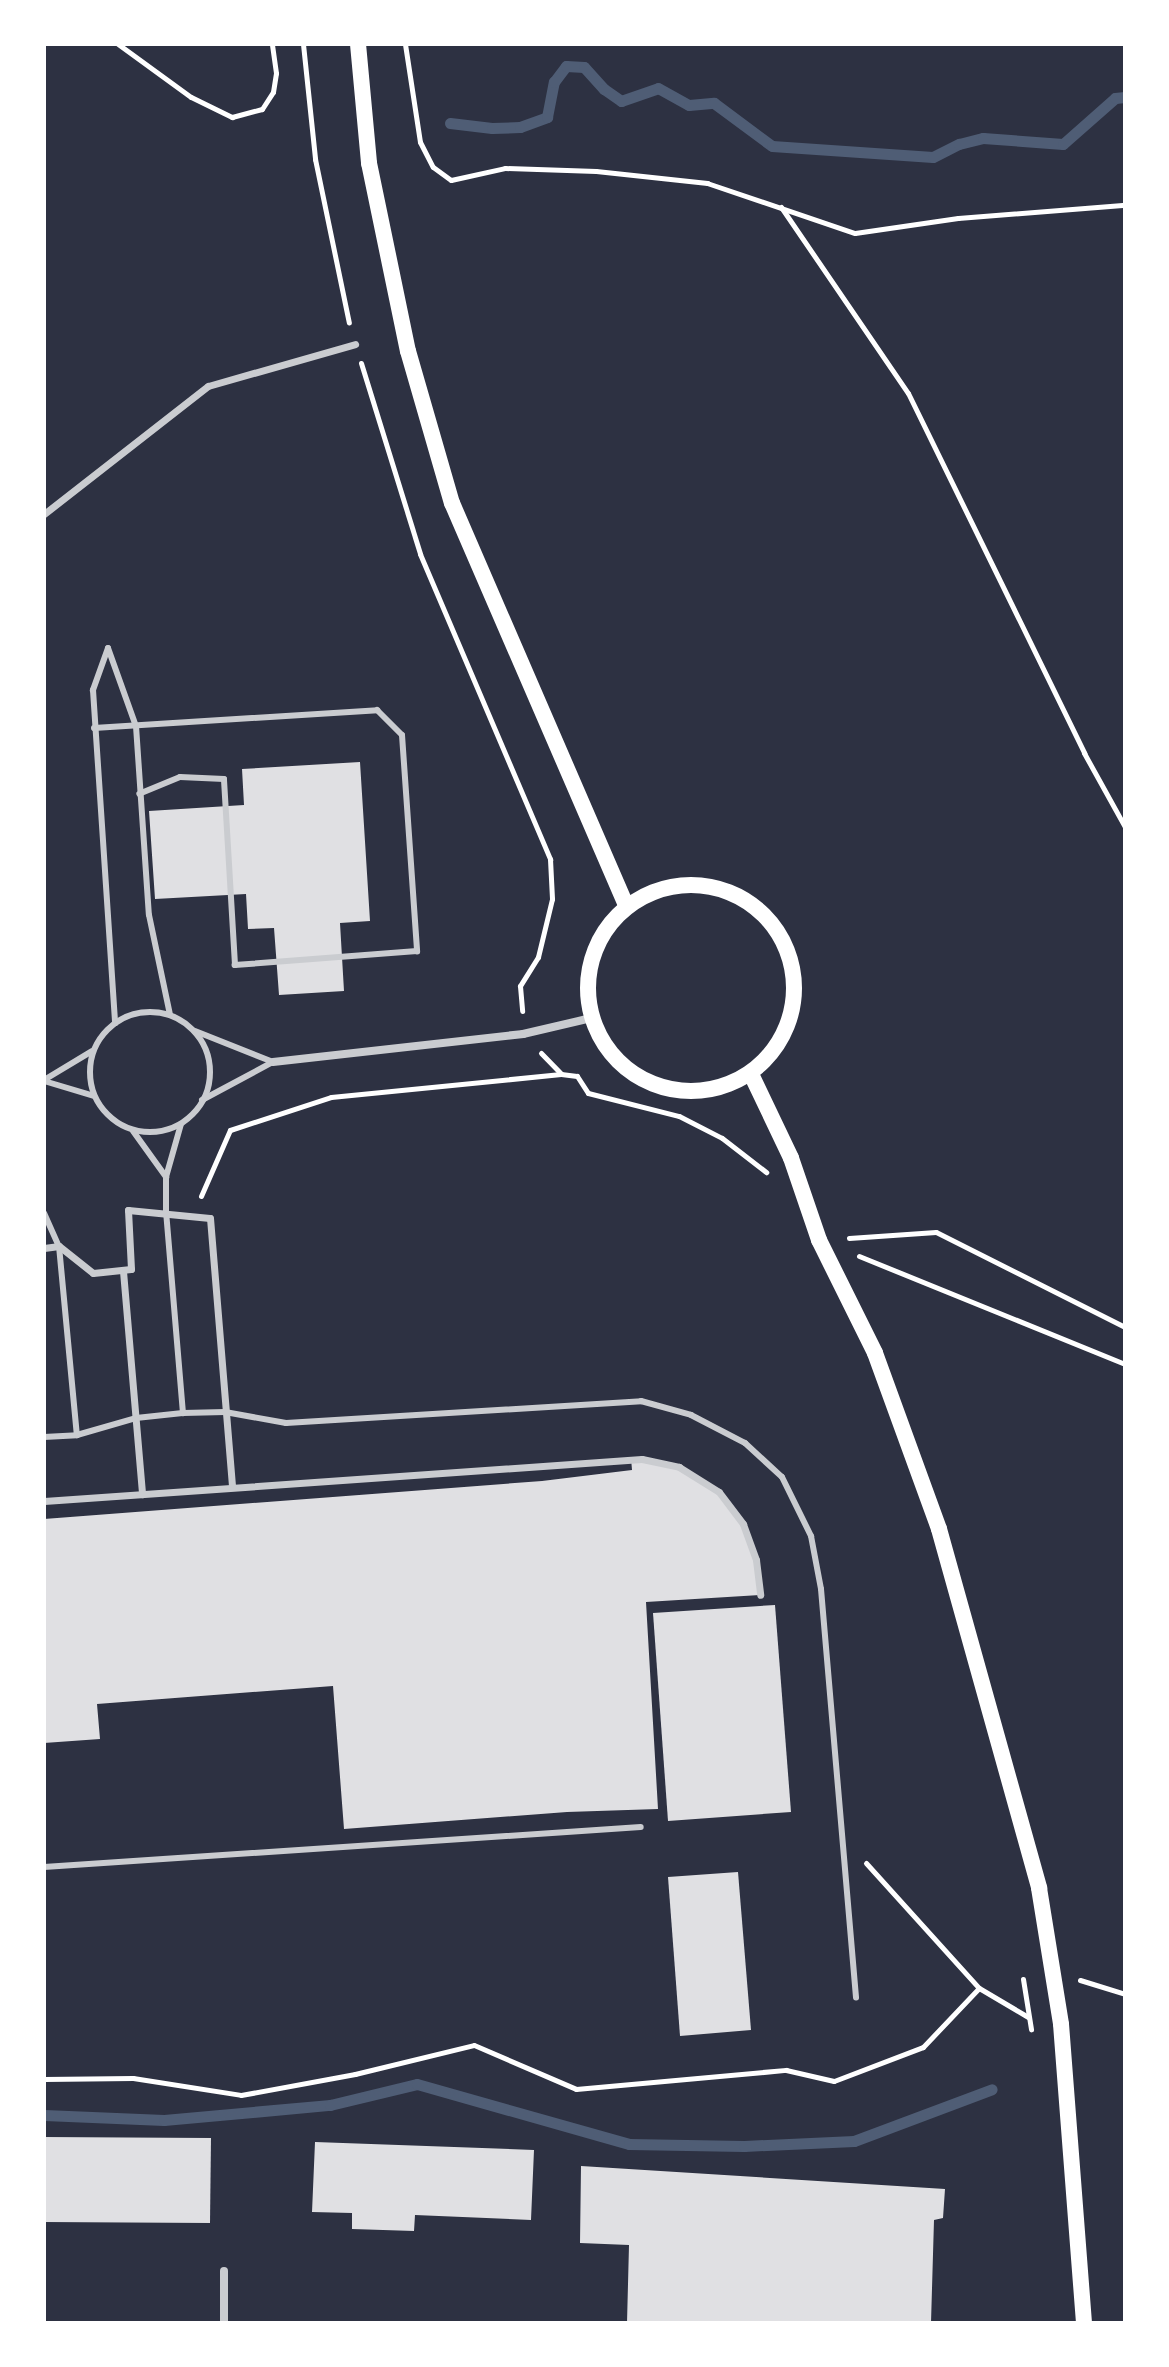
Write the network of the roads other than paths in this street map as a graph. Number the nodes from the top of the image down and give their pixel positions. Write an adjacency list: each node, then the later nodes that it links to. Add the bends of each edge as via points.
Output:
1 (358, 44): 7 (main road, via 369,163 408,351 452,503)
2 (355, 344): 3 (street, via 208,386)
3 (44, 514)
4 (136, 726): 5 (lane); 5 (lane, via 108,648 93,690); 6 (lane); 6 (lane, via 377,710 402,735 417,951 235,965 224,779 180,777)
5 (94, 728): 10 (lane)
6 (139, 794): 8 (lane, via 149,915)
7 (626, 905): 9 (main road, via 592,951 586,994); 14 (main road, via 678,884 713,886 731,891 769,918 785,941 795,979 792,1016 780,1043)
8 (170, 1015): 10 (lane, via 141,1012); 11 (lane)
9 (591, 1018): 13 (street, via 523,1034); 14 (main road, via 618,1064 662,1089 697,1093)
10 (115, 1023): 12 (lane)
11 (192, 1030): 13 (lane); 17 (lane, via 210,1066)
12 (93, 1051): 15 (lane); 16 (lane, via 89,1077)
13 (273, 1062): 17 (lane)
14 (751, 1074): 40 (main road, via 791,1158 819,1240 875,1353 939,1529 1039,1888 1061,2024)
15 (44, 1081): 16 (lane)
16 (94, 1096): 19 (lane, via 110,1117)
17 (201, 1101): 18 (lane)
18 (181, 1124): 19 (lane, via 152,1132); 20 (lane)
19 (132, 1130): 20 (lane)
20 (166, 1177): 21 (lane)
21 (166, 1211): 25 (street, via 128,1210 131,1269); 26 (street, via 210,1218); 27 (lane)
22 (44, 1213): 23 (lane)
23 (59, 1246): 24 (street); 25 (street, via 93,1273); 29 (lane)
24 (44, 1248)
25 (123, 1271): 28 (street)
26 (225, 1412): 27 (lane); 31 (street); 37 (lane, via 286,1423 641,1401 691,1415 745,1443 782,1477 811,1536 821,1589)
27 (183, 1413): 28 (lane)
28 (136, 1418): 29 (lane); 32 (street)
29 (77, 1435): 30 (lane)
30 (44, 1437)
31 (232, 1487): 32 (street); 34 (street, via 642,1459 679,1467 719,1492 743,1524 756,1560)
32 (142, 1494): 33 (street)
33 (44, 1501)
34 (760, 1595)
35 (641, 1827): 36 (lane)
36 (44, 1867)
37 (856, 1998)
38 (224, 2271): 39 (street)
39 (224, 2323)
40 (1084, 2323)

